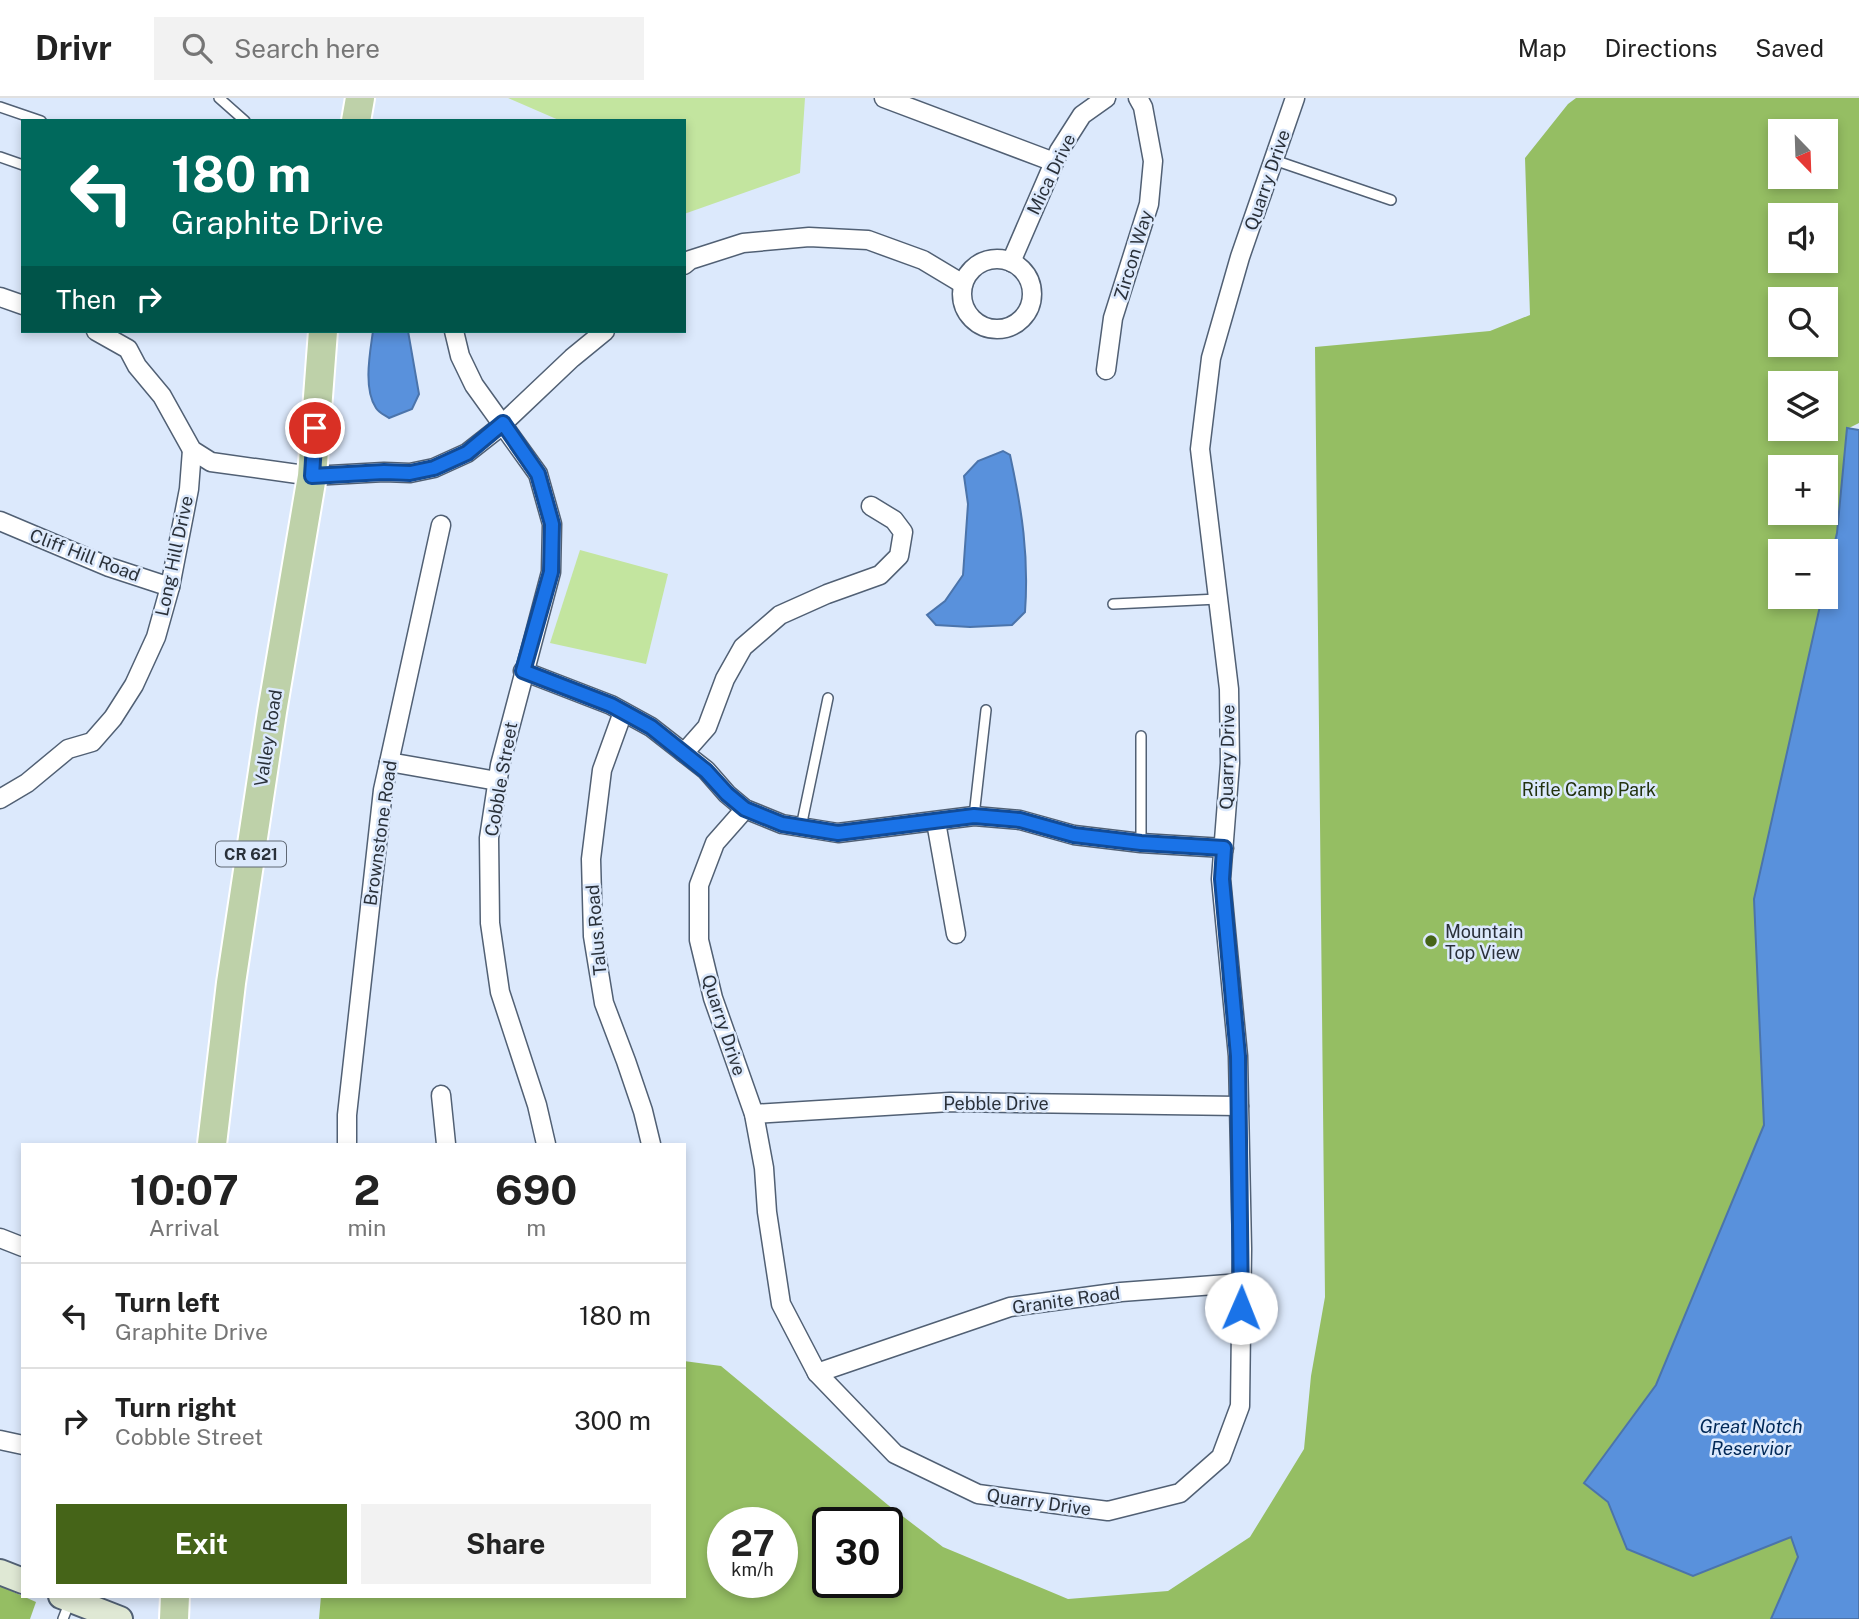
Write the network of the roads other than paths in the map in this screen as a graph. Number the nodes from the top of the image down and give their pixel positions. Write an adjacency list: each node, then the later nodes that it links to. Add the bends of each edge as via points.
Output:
1 (219, 98): 9 (lane)
2 (360, 98): 10 (main road)
3 (884, 98): 13 (street)
4 (1106, 98): 13 (street, Mica Drive, via 1082,115)
5 (1139, 98): 25 (street, Zircon Way, via 1153,161 1149,204 1113,318)
6 (1296, 98): 12 (street, Quarry Drive)
7 (0, 107): 8 (lane)
8 (35, 119)
9 (243, 119)
10 (356, 119)
11 (0, 157): 14 (lane)
12 (1274, 160): 15 (lane); 33 (street, Quarry Drive, via 1211,358 1200,449)
13 (1054, 162): 16 (street, Mica Drive)
14 (21, 164)
15 (1391, 200)
16 (1011, 262): 18 (street, via 984,261 974,266); 18 (street, via 1026,274 1033,296 1030,308 1013,326 990,329 979,325 964,308)
17 (686, 263): 18 (street, via 743,243 809,236 868,240 923,260)
18 (963, 284)
19 (0, 296): 20 (street)
20 (21, 303)
21 (100, 333): 27 (street, via 128,349 162,396)
22 (323, 333): 28 (main road, Valley Road / CR 621)
23 (454, 333): 26 (street, Cobble Street, via 474,385)
24 (603, 333): 26 (street)
25 (1106, 370)
26 (503, 423): 28 (street, via 467,453 434,468); 35 (street, Cobble Street, via 538,474 552,524 551,572)
27 (192, 450): 28 (street, via 211,462); 32 (street, Long Hill Drive)
28 (312, 476): 54 (main road, Valley Road / CR 621, via 231,984)
29 (871, 506): 40 (street, via 894,520 903,532 899,556 880,575 780,615 743,647 707,727)
30 (441, 525): 41 (street, Brownstone Road)
31 (3, 529): 32 (street, Cliff Hill Road)
32 (170, 587): 43 (street, Long Hill Drive, via 156,637 113,718 93,742 68,749)
33 (1218, 599): 34 (lane); 49 (street, Quarry Drive, via 1229,689)
34 (1113, 604)
35 (523, 671): 38 (street); 42 (street, Cobble Street)
36 (828, 698): 47 (lane)
37 (986, 710): 45 (lane)
38 (623, 712): 40 (street); 58 (street, Talus Road, via 602,770 591,859 593,936 604,1003)
39 (1141, 736): 48 (lane)
40 (684, 753): 44 (street)
41 (389, 762): 42 (street); 55 (street, Brownstone Road, via 348,1102)
42 (497, 781): 57 (street, Cobble Street, via 489,838 490,923 500,992)
43 (0, 799)
44 (745, 809): 47 (street); 53 (street, Quarry Drive, via 715,843 699,885 699,940 713,998)
45 (974, 816): 46 (street); 48 (street)
46 (936, 822): 47 (street, via 838,833); 50 (street)
47 (801, 827)
48 (1141, 843): 49 (street)
49 (1224, 848): 52 (street, Quarry Drive, via 1222,879)
50 (956, 934)
51 (441, 1095): 56 (street)
52 (1239, 1106): 53 (street, Pebble Drive, via 950,1102); 61 (street, Quarry Drive)
53 (754, 1114): 62 (street, Quarry Drive, via 781,1304)
54 (212, 1143)
55 (347, 1143)
56 (446, 1143)
57 (546, 1143)
58 (651, 1143)
59 (0, 1238): 60 (street)
60 (21, 1246)
61 (1241, 1283): 62 (street, Granite Road, via 1010,1307); 62 (street, Quarry Drive, via 1240,1406 1221,1457 1180,1493 1108,1511 978,1494 895,1454)
62 (817, 1373)
63 (0, 1440): 64 (street)
64 (21, 1445)
65 (0, 1572): 66 (main road)
66 (21, 1580)
67 (175, 1598): 70 (main road)
68 (65, 1605): 69 (main road)
69 (120, 1619)
70 (174, 1619)

